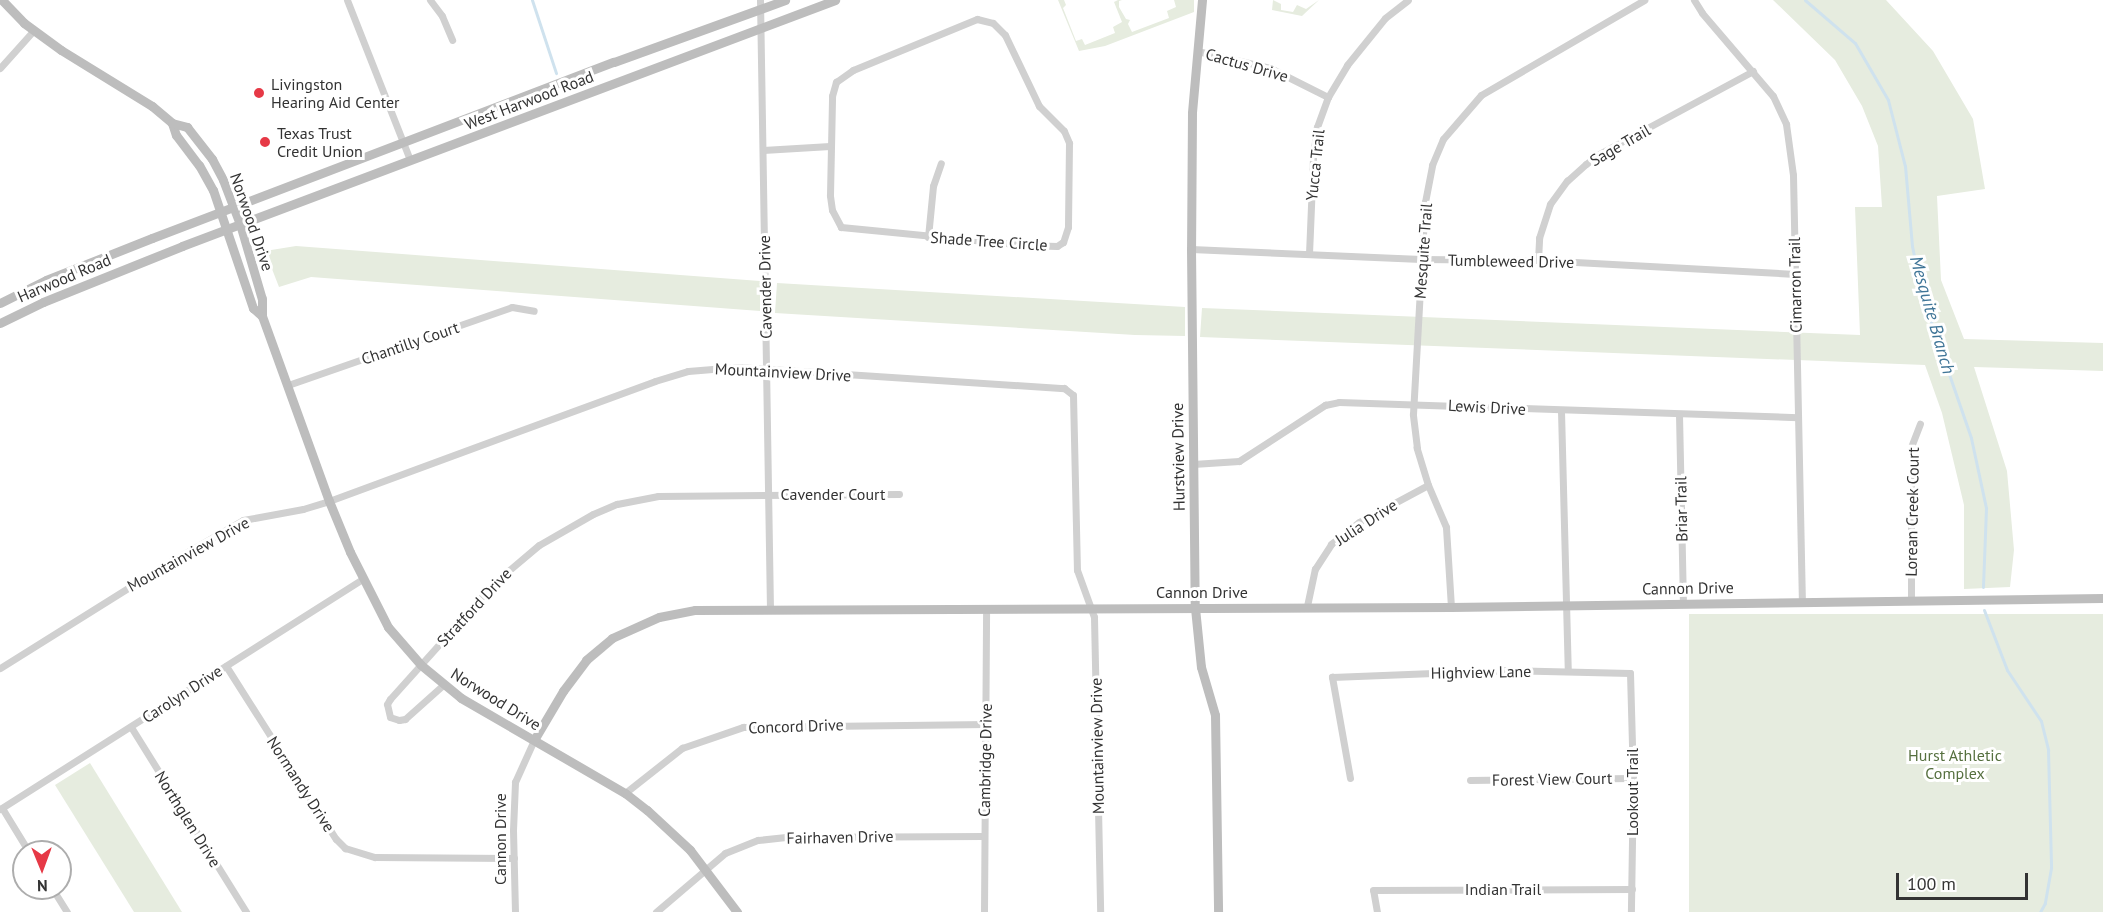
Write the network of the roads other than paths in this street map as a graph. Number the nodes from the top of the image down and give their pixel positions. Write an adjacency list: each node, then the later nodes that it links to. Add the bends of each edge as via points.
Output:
1 (2, 0): 12 (main road, Norwood Drive)
2 (348, 0): 19 (street)
3 (430, 0): 13 (street)
4 (785, 0): 10 (main road, West Harwood Road)
5 (835, 0): 11 (main road, West Harwood Road)
6 (1202, 0): 14 (main road, Hurstview Drive)
7 (1408, 0): 17 (street, Yucca Trail, via 1385,18 1347,65)
8 (1644, 0): 29 (street, Mesquite Trail, via 1481,95 1466,110 1443,139 1432,165 1425,202)
9 (1694, 0): 16 (street, Cimarron Trail)
10 (760, 5): 11 (street, Cavender Drive); 19 (main road, West Harwood Road)
11 (760, 28): 21 (street, Cavender Drive); 22 (main road, West Harwood Road)
12 (34, 30): 15 (street); 18 (main road, Norwood Drive)
13 (452, 40)
14 (1197, 51): 17 (street, Cactus Drive, via 1270,68); 27 (main road, Hurstview Drive, via 1192,113)
15 (0, 68)
16 (1753, 71): 30 (street, Sage Trail, via 1586,164 1550,204 1539,238); 31 (street, Cimarron Trail, via 1773,96 1786,123 1793,175)
17 (1328, 97): 28 (street, Yucca Trail, via 1317,127 1313,158)
18 (172, 123): 24 (main road, Norwood Drive); 24 (main road, Norwood Drive, via 187,127 212,159)
19 (404, 143): 22 (street); 24 (main road, West Harwood Road)
20 (830, 146): 21 (street); 26 (street, Shade Tree Circle, via 832,210 841,227); 26 (street, Shade Tree Circle, via 832,96 838,78 969,22 988,20 999,28 1039,106 1067,137 1067,235 1057,246)
21 (763, 150): 36 (street, Cavender Drive)
22 (411, 160): 25 (main road, West Harwood Road)
23 (941, 163): 26 (street, via 933,186)
24 (226, 211): 25 (main road, Norwood Drive); 25 (main road, Norwood Drive); 32 (main road, Harwood Road, via 46,280)
25 (233, 226): 34 (main road, Norwood Drive, via 262,299); 34 (main road, Norwood Drive, via 253,308); 35 (main road, Harwood Road, via 42,302)
26 (928, 237)
27 (1191, 249): 28 (street, Tumbleweed Drive); 43 (main road, Hurstview Drive)
28 (1309, 254): 29 (street, Tumbleweed Drive)
29 (1422, 259): 30 (street, Tumbleweed Drive); 38 (street, Mesquite Trail)
30 (1538, 260): 31 (street, Tumbleweed Drive)
31 (1795, 274): 41 (street, Cimarron Trail)
32 (0, 303)
33 (534, 311): 37 (street, Chantilly Court, via 512,308)
34 (262, 316): 37 (main road, Norwood Drive)
35 (0, 323)
36 (766, 369): 46 (street, Cavender Drive); 47 (street, Mountainview Drive, via 705,368 655,381); 55 (street, Mountainview Drive, via 1064,388 1072,392 1077,570)
37 (288, 385): 47 (main road, Norwood Drive)
38 (1414, 403): 39 (street, Lewis Drive); 43 (street, Lewis Drive, via 1354,400 1325,405 1239,461); 44 (street, Mesquite Trail, via 1417,448)
39 (1560, 411): 40 (street, Lewis Drive); 53 (street)
40 (1679, 414): 41 (street, Lewis Drive); 52 (street, Briar Trail)
41 (1798, 417): 51 (street, Cimarron Trail)
42 (1920, 424): 50 (street, Lorean Creek Court, via 1911,447)
43 (1193, 464): 58 (main road, Hurstview Drive)
44 (1428, 485): 54 (street, Julia Drive, via 1359,522 1331,544 1315,569); 56 (street, Mesquite Trail, via 1446,526)
45 (899, 494): 46 (street, Cavender Court)
46 (768, 495): 59 (street, Cavender Drive); 60 (street, Stratford Drive, via 639,499 617,504 572,524 539,545 495,582)
47 (329, 501): 48 (main road, Norwood Drive); 62 (street, Mountainview Drive, via 243,520)
48 (363, 579): 60 (main road, Norwood Drive, via 388,627); 61 (street, Carolyn Drive)
49 (2103, 598): 50 (main road, Cannon Drive)
50 (1911, 601): 51 (main road, Cannon Drive)
51 (1802, 602): 52 (main road, Cannon Drive)
52 (1683, 603): 53 (main road, Cannon Drive)
53 (1567, 604): 56 (main road, Cannon Drive); 63 (street)
54 (1307, 606): 56 (main road, Cannon Drive); 58 (main road, Cannon Drive)
55 (1093, 607): 57 (main road, Cannon Drive); 58 (main road, Cannon Drive); 84 (street, Mountainview Drive)
56 (1450, 607)
57 (986, 608): 59 (main road, Cannon Drive); 66 (street, Cambridge Drive)
58 (1195, 608): 85 (main road, Hurstview Drive, via 1199,655 1215,715)
59 (770, 610): 68 (main road, Cannon Drive, via 695,610 635,625 586,660 562,690)
60 (421, 665): 65 (main road, Norwood Drive); 65 (street, Stratford Drive, via 387,704 390,717 405,719)
61 (226, 666): 67 (street, Carolyn Drive); 76 (street, Normandy Drive, via 345,848 375,857)
62 (0, 668)
63 (1568, 671): 64 (street, Highview Lane); 69 (street, Highview Lane, via 1332,676)
64 (1630, 673): 70 (street, Lookout Trail)
65 (443, 685): 68 (main road, Norwood Drive)
66 (987, 724): 72 (street, Concord Drive, via 743,727 682,748); 74 (street, Cambridge Drive)
67 (130, 727): 73 (street, Carolyn Drive); 79 (street, Northglen Drive)
68 (534, 740): 72 (main road, Norwood Drive); 76 (street, Cannon Drive, via 515,782)
69 (1350, 778)
70 (1633, 778): 71 (street, Forest View Court); 78 (street, Lookout Trail)
71 (1470, 780)
72 (625, 793): 77 (main road, Norwood Drive, via 674,833)
73 (1, 808): 75 (street)
74 (983, 836): 77 (street, Fairhaven Drive, via 758,840 725,853); 83 (street, Cambridge Drive)
75 (21, 840)
76 (514, 858): 80 (street, Cannon Drive)
77 (706, 870): 81 (street, Fairhaven Drive); 82 (main road, Norwood Drive)
78 (1632, 889): 86 (street, Indian Trail, via 1373,890); 87 (street, Lookout Trail)
79 (246, 912)
80 (515, 912)
81 (656, 912)
82 (737, 912)
83 (984, 912)
84 (1100, 912)
85 (1218, 912)
86 (1377, 912)
87 (1631, 912)

